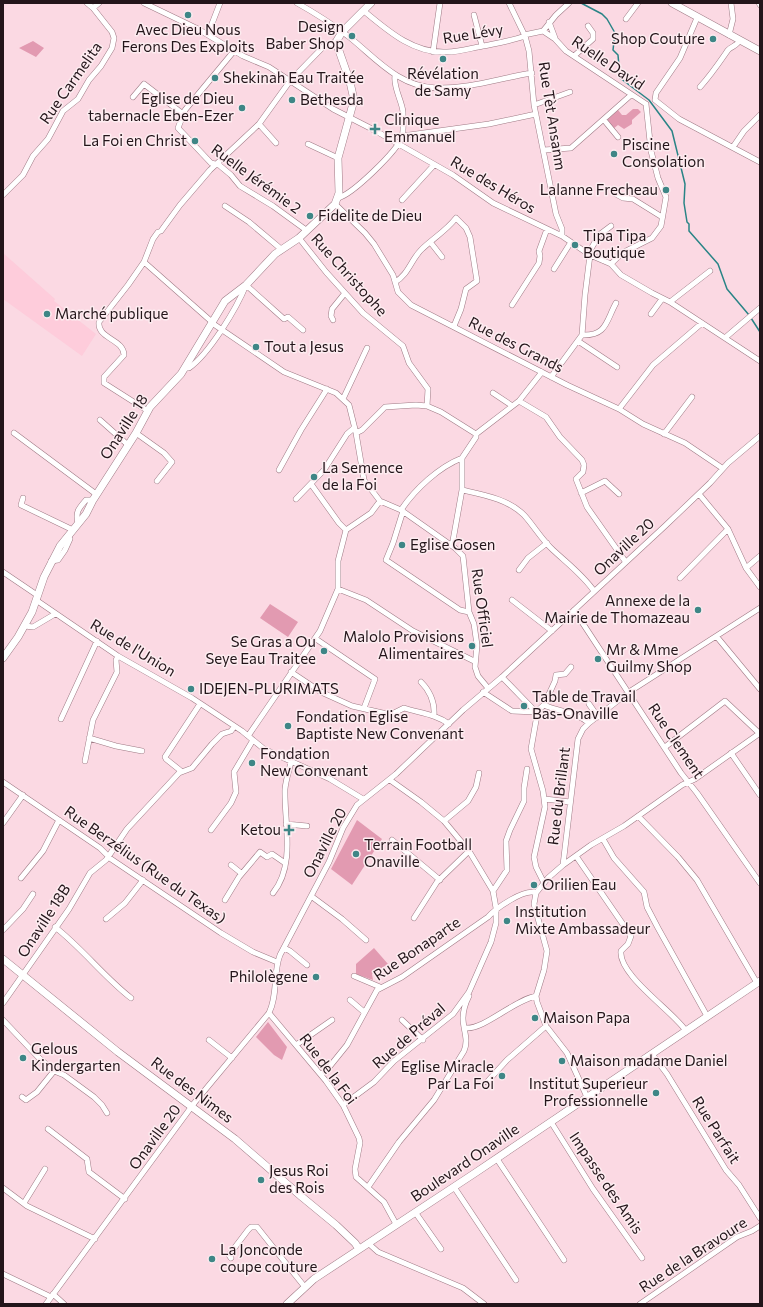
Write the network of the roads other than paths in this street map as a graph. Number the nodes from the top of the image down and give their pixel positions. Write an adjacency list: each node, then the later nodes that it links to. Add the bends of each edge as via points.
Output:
1 (87, 3): 13 (street, Rue Carmelita)
2 (99, 3): 13 (street)
3 (144, 3): 22 (street, Rue des Héros)
4 (220, 3): 22 (street)
5 (297, 3): 21 (street, via 324,18)
6 (371, 3): 14 (street)
7 (440, 3): 31 (street)
8 (509, 3): 24 (street, Rue Tèt Ansanm)
9 (569, 3): 18 (street)
10 (638, 3): 17 (street)
11 (672, 3): 16 (street)
12 (731, 3): 23 (street, via 733,20)
13 (93, 8): 60 (street, Rue Carmelita, via 112,32 112,48 78,99 63,111 48,139 33,156 24,175)
14 (364, 11): 21 (street); 31 (street, Rue Lévy, via 397,36 419,48)
15 (474, 15): 28 (street)
16 (697, 18): 23 (street); 40 (street, via 680,58)
17 (626, 19)
18 (549, 22): 20 (street); 25 (street)
19 (588, 26): 32 (street, via 593,33 593,39)
20 (543, 31): 24 (street); 25 (street, Ruelle David)
21 (342, 32): 27 (street); 34 (street)
22 (208, 34): 29 (street, Rue des Héros)
23 (729, 35): 26 (street)
24 (525, 36): 28 (street, Rue Lévy); 33 (street, Rue Tèt Ansanm)
25 (555, 39): 32 (street, Ruelle David)
26 (740, 40): 30 (street); 36 (street, via 738,45 730,48)
27 (336, 42): 35 (street, via 325,45); 45 (street, via 354,94)
28 (482, 46): 31 (street, Rue Lévy, via 455,52)
29 (234, 51): 35 (street, Rue des Héros, via 269,67); 42 (street)
30 (760, 51)
31 (433, 52)
32 (574, 56): 38 (street, Ruelle David)
33 (532, 73): 34 (street, via 460,87 431,87); 41 (street, Rue Tèt Ansanm)
34 (395, 76): 48 (street, via 403,110)
35 (290, 81): 45 (street, Rue des Héros); 47 (street)
36 (700, 87)
37 (570, 92): 41 (street)
38 (631, 95): 40 (street, Ruelle David); 46 (street)
39 (133, 97): 42 (street, via 144,84)
40 (651, 102): 53 (street, Ruelle David); 64 (street, via 651,151 666,197)
41 (534, 105): 43 (street, Rue Tèt Ansanm)
42 (183, 114): 57 (street, Ruelle Jérémie 2, via 178,128 196,149)
43 (536, 114): 48 (street, via 489,124); 54 (street, Rue Tèt Ansanm)
44 (760, 115): 53 (street)
45 (349, 118): 52 (street, Rue des Héros); 55 (street)
46 (604, 120): 49 (street); 54 (street, via 571,148)
47 (259, 124): 50 (street); 57 (street)
48 (402, 136): 52 (street, Onaville 18)
49 (618, 136)
50 (276, 143)
51 (308, 144): 55 (street)
52 (398, 144): 58 (street, Rue des Héros); 62 (street, Onaville 18, via 371,173)
53 (733, 147): 56 (street, Ruelle David)
54 (544, 150): 68 (street, Rue Tèt Ansanm)
55 (338, 158): 62 (street)
56 (760, 162)
57 (215, 165): 67 (street, Ruelle Jérémie 2, via 226,170 240,186); 75 (street, via 158,232 148,248)
58 (434, 165): 61 (street); 66 (street, Rue des Héros, via 493,203)
59 (614, 193): 64 (street, via 623,198 633,199)
60 (3, 196)
61 (402, 200)
62 (336, 201): 67 (street, Onaville 18); 79 (street, Rue des Grands, via 374,244)
63 (225, 206): 72 (street)
64 (662, 217): 76 (street, via 661,226 652,238 622,253)
65 (611, 226): 73 (street, via 599,235)
66 (548, 229): 68 (street, Rue des Héros); 85 (street, via 539,251 539,263)
67 (306, 230): 69 (street, Onaville 18)
68 (562, 236): 70 (street, Rue des Héros)
69 (299, 238): 72 (street, Onaville 18); 81 (street, Rue Christophe)
70 (571, 242): 73 (street, Rue des Héros); 77 (street)
71 (430, 243): 74 (street); 79 (street, via 421,250 403,278); 91 (street, via 456,218 466,228 470,237 477,281 466,289)
72 (281, 249): 80 (street, Onaville 18)
73 (589, 255): 76 (street, Rue des Héros); 94 (street)
74 (442, 257)
75 (144, 262): 89 (street); 111 (street, via 103,315 98,326 122,347 124,352 104,377 104,384)
76 (610, 264): 82 (street, Rue des Héros, via 621,275)
77 (554, 269)
78 (710, 271): 83 (street)
79 (395, 282): 91 (street, Rue des Grands, via 398,292 405,300)
80 (246, 285): 89 (street, Onaville 18, via 225,301); 92 (street, via 240,300); 93 (street, via 284,319 288,317)
81 (345, 293): 88 (street, via 332,310); 109 (street, Rue Christophe, via 363,313 403,346 411,367 428,390)
82 (662, 299): 83 (street, Rue des Héros); 87 (street)
83 (670, 302): 90 (street, Rue des Héros)
84 (616, 304): 94 (street, via 604,328 593,335)
85 (512, 305)
86 (760, 308): 95 (street)
87 (651, 314)
88 (333, 320)
89 (212, 323): 92 (street); 100 (street, Onaville 18)
90 (702, 323): 95 (street, Rue des Héros); 110 (street, via 652,365)
91 (454, 326): 101 (street, Rue des Grands)
92 (220, 330): 100 (street, via 207,352); 103 (street, via 284,372)
93 (303, 330)
94 (582, 335): 96 (street)
95 (726, 337): 98 (street, Rue des Héros)
96 (578, 341): 99 (street); 102 (street)
97 (367, 348): 106 (street)
98 (760, 361)
99 (617, 367)
100 (186, 368): 111 (street, Onaville 18)
101 (542, 372): 102 (street, Rue des Grands); 107 (street)
102 (551, 376): 110 (street, Rue des Grands)
103 (327, 389): 106 (street); 122 (street)
104 (493, 393): 108 (street)
105 (692, 397): 117 (street)
106 (343, 399): 113 (street, via 352,409)
107 (519, 401): 108 (street); 126 (street, via 540,413 582,460 583,472 576,479)
108 (511, 405): 116 (street)
109 (427, 406): 113 (street, via 385,407 362,430); 116 (street)
110 (619, 409): 117 (street, Rue des Grands)
111 (148, 411): 115 (street, Onaville 18)
112 (100, 420): 119 (street)
113 (355, 431): 124 (street, via 347,434 324,470); 132 (street, via 364,480)
114 (14, 433): 129 (street)
115 (136, 433): 119 (street, Onaville 18); 123 (street, via 172,462)
116 (476, 434): 120 (street)
117 (664, 434): 121 (street, Rue des Grands, via 685,443)
118 (760, 437): 121 (street, Onaville 20)
119 (128, 445): 129 (street, Onaville 18)
120 (462, 458): 125 (street); 133 (street, via 438,472 409,499)
121 (722, 468): 128 (street, Onaville 20)
122 (279, 470)
123 (157, 481)
124 (311, 484): 131 (street); 136 (street)
125 (462, 490): 138 (street, via 493,497 514,507); 139 (street)
126 (581, 493): 127 (street, via 605,481); 141 (street, via 587,507)
127 (619, 494)
128 (699, 494): 134 (street); 141 (street, Onaville 20)
129 (95, 497): 135 (street, Onaville 18)
130 (23, 498): 135 (street, via 20,505)
131 (296, 498)
132 (380, 501): 133 (street); 136 (street, via 371,513)
133 (402, 510): 139 (street); 154 (street, via 386,560 460,610)
134 (728, 529): 143 (street); 146 (street)
135 (73, 530): 142 (street, Onaville 18)
136 (346, 530): 148 (street, via 338,561)
137 (70, 539): 142 (street, via 58,560)
138 (547, 544): 144 (street, via 528,558); 149 (street, via 568,562)
139 (452, 546): 154 (street, Rue Officiel, via 463,556)
140 (760, 556): 143 (street)
141 (625, 561): 149 (street, Onaville 20)
142 (51, 562): 150 (street, Onaville 18)
143 (746, 568): 147 (street)
144 (519, 570)
145 (3, 572): 150 (street, Rue de l'Union)
146 (680, 578)
147 (760, 587)
148 (338, 589): 159 (street); 163 (street, via 366,600 412,631)
149 (594, 591): 153 (street, Onaville 20)
150 (36, 598): 155 (street, Rue de l'Union); 156 (street, Onaville 18)
151 (512, 600): 157 (street)
152 (760, 608): 158 (street, Rue du Brillant)
153 (574, 610): 157 (street, Onaville 20); 171 (street, Rue Clement)
154 (469, 612): 163 (street, Rue Officiel, via 474,624 477,645)
155 (54, 614): 156 (street, via 33,627); 160 (street, Rue de l'Union)
156 (25, 626): 162 (street, Onaville 18)
157 (552, 631): 166 (street, Onaville 20)
158 (717, 637): 169 (street); 171 (street, Rue du Brillant)
159 (316, 639): 165 (street); 175 (street, via 375,679)
160 (97, 641): 161 (street, Rue de l'Union); 179 (street)
161 (118, 656): 172 (street, Rue de l'Union); 185 (street, via 117,672 97,711)
162 (3, 658)
163 (474, 661): 168 (street, Rue Officiel, via 478,676)
164 (571, 667): 174 (street, via 565,674 556,675)
165 (291, 672): 175 (street, via 321,692 352,706); 184 (street)
166 (502, 677): 168 (street, Onaville 20); 176 (street)
167 (421, 682): 177 (street, via 431,695)
168 (488, 688): 170 (street, Onaville 20)
169 (760, 689)
170 (484, 692): 176 (street, via 512,711); 181 (street, Onaville 20)
171 (629, 692): 178 (street, Rue du Brillant); 187 (street, Rue Clement)
172 (200, 704): 182 (street, Rue de l'Union); 193 (street, via 166,757 166,760)
173 (589, 704): 178 (street)
174 (544, 705): 176 (street); 180 (street, via 562,709)
175 (364, 708): 177 (street, via 386,714 404,708)
176 (536, 712): 201 (street, via 537,720 531,749)
177 (434, 716): 181 (street)
178 (598, 717): 180 (street, Rue du Brillant)
179 (61, 719)
180 (589, 723): 202 (street, Rue du Brillant, via 578,739)
181 (449, 724): 195 (street, Onaville 20)
182 (234, 727): 184 (street, Rue de l'Union); 193 (street, Onaville 18B, via 222,734 195,765)
183 (760, 733): 187 (street, via 725,701); 189 (street)
184 (248, 736): 186 (street, Rue de l'Union)
185 (89, 738): 188 (street); 190 (street)
186 (253, 740): 191 (street, Rue de l'Union, via 264,749); 209 (street, via 234,772 236,792 231,803)
187 (665, 747): 197 (street, Rue Clement)
188 (142, 751)
189 (731, 753): 197 (street); 199 (street)
190 (85, 761)
191 (291, 762): 200 (street, Rue de l'Union, via 330,779); 207 (street, via 286,784)
192 (527, 769): 224 (street, via 524,801 506,841 507,870)
193 (181, 771): 213 (street, Onaville 18B, via 127,829)
194 (479, 773): 205 (street, via 468,801)
195 (390, 780): 200 (street, Onaville 20); 205 (street, Rue de Préval)
196 (3, 782): 198 (street, Rue Berzélius (Rue du Texas))
197 (688, 783): 203 (street); 223 (street, Rue Clement)
198 (23, 795): 204 (street, Rue Berzélius (Rue du Texas)); 206 (street)
199 (760, 795)
200 (364, 799): 228 (street, Onaville 20, via 343,828)
201 (545, 799): 202 (street); 222 (street, via 534,857)
202 (570, 802): 217 (street, Rue du Brillant)
203 (638, 816): 210 (street); 242 (street, via 697,880)
204 (59, 820): 213 (street, Rue Berzélius (Rue du Texas)); 219 (street, via 43,851)
205 (444, 821): 212 (street, Rue de Préval)
206 (3, 823)
207 (286, 824): 208 (street); 215 (street)
208 (306, 826)
209 (211, 830)
210 (602, 839): 214 (street); 252 (street, via 614,858 644,892 647,907)
211 (392, 840): 221 (street)
212 (469, 851): 221 (street); 224 (street, Rue de Préval)
213 (108, 856): 220 (street, Rue Berzélius (Rue du Texas)); 233 (street, Onaville 18B, via 90,873)
214 (576, 856): 217 (street); 259 (street, via 631,936 621,951 621,958 641,986)
215 (285, 863): 218 (street, via 272,854 267,858 260,852); 225 (street, via 282,882)
216 (230, 865): 218 (street)
217 (563, 865): 222 (street)
218 (241, 874): 229 (street)
219 (21, 878)
220 (143, 880): 232 (street, via 125,903); 238 (street, Rue Berzélius (Rue du Texas), via 221,933 253,952)
221 (440, 880): 231 (street)
222 (544, 883): 226 (street)
223 (760, 884)
224 (493, 891): 230 (street, Rue de Préval)
225 (273, 893)
226 (536, 893): 230 (street, Rue Bonaparte, via 528,892); 245 (street, via 534,904 546,951 544,970)
227 (33, 894): 234 (street)
228 (311, 896): 235 (street); 236 (street, Onaville 20)
229 (225, 900)
230 (496, 908): 243 (street, Rue Bonaparte, via 488,917 402,977); 244 (street, Rue de Préval, via 496,923 491,942)
231 (414, 918)
232 (106, 920)
233 (55, 927): 240 (street, Onaville 18B); 246 (street)
234 (3, 930)
235 (366, 940)
236 (284, 948): 238 (street, Onaville 20); 239 (street)
237 (3, 959): 240 (street, Rue des Nimes)
238 (277, 962): 251 (street, Onaville 20)
239 (307, 965)
240 (23, 975): 248 (street, Onaville 18B); 271 (street, Rue des Nimes, via 118,1052)
241 (354, 976): 243 (street)
242 (759, 982): 252 (street, Boulevard Onaville)
243 (380, 987): 249 (street, Rue Bonaparte)
244 (469, 992): 250 (street, Rue de Préval); 253 (street)
245 (536, 996): 257 (street); 258 (street, via 480,1025)
246 (131, 998)
247 (350, 1000): 249 (street)
248 (3, 1003)
249 (364, 1012): 266 (street, Rue Bonaparte, via 347,1045)
250 (454, 1012): 253 (street); 261 (street, Rue de Préval)
251 (269, 1013): 262 (street, Rue de la Foi); 264 (street, Onaville 20)
252 (707, 1016): 259 (street, Boulevard Onaville)
253 (463, 1017): 258 (street)
254 (3, 1020): 265 (street, via 31,1051)
255 (332, 1020): 262 (street)
256 (402, 1020): 261 (street)
257 (546, 1026): 267 (street); 269 (street, via 567,1053)
258 (465, 1028): 278 (street, via 466,1045 437,1096 399,1142)
259 (686, 1031): 263 (street, Boulevard Onaville)
260 (209, 1040): 264 (street)
261 (423, 1040): 270 (street, Rue de Préval, via 399,1056 379,1078)
262 (296, 1045): 266 (street, Rue de la Foi)
263 (652, 1054): 269 (street, Boulevard Onaville); 283 (street, Rue Parfait)
264 (232, 1058): 271 (street, Onaville 20)
265 (54, 1071): 268 (street, via 32,1096 26,1100); 272 (street, via 64,1075 94,1097)
266 (321, 1074): 270 (street, Rue de la Foi)
267 (486, 1082)
268 (22, 1097)
269 (587, 1097): 273 (street, Boulevard Onaville)
270 (342, 1105): 278 (street, Rue de la Foi, via 360,1144 356,1177)
271 (192, 1106): 280 (street, Onaville 20); 288 (street, Rue des Nimes, via 257,1157 336,1225)
272 (107, 1113)
273 (551, 1122): 275 (street, Boulevard Onaville); 291 (street, Impasse des Amis, via 593,1189)
274 (48, 1129): 280 (street, via 87,1159 89,1172)
275 (497, 1159): 277 (street, Boulevard Onaville); 292 (street)
276 (45, 1169): 281 (street)
277 (454, 1186): 282 (street, Boulevard Onaville); 294 (street)
278 (368, 1187): 284 (street, Rue de la Foi, via 384,1202)
279 (3, 1188): 281 (street)
280 (124, 1198): 286 (street, Onaville 20)
281 (24, 1202): 286 (street, via 57,1222)
282 (416, 1212): 284 (street, Boulevard Onaville); 289 (street)
283 (760, 1218)
284 (396, 1224): 287 (street, Boulevard Onaville)
285 (760, 1226): 301 (street, Rue de la Bravoure, via 737,1237)
286 (95, 1239): 296 (street, Onaville 20)
287 (368, 1243): 288 (street, Boulevard Onaville); 300 (street, via 378,1252 463,1288)
288 (359, 1249): 295 (street, Boulevard Onaville)
289 (441, 1249)
290 (231, 1258): 295 (street, via 229,1255 248,1230 257,1227)
291 (642, 1258)
292 (564, 1260)
293 (3, 1274): 296 (street)
294 (516, 1280)
295 (304, 1286): 299 (street, Boulevard Onaville)
296 (52, 1296): 297 (street, Onaville 20); 298 (street)
297 (46, 1304)
298 (64, 1304)
299 (287, 1304)
300 (484, 1304)
301 (640, 1304)

